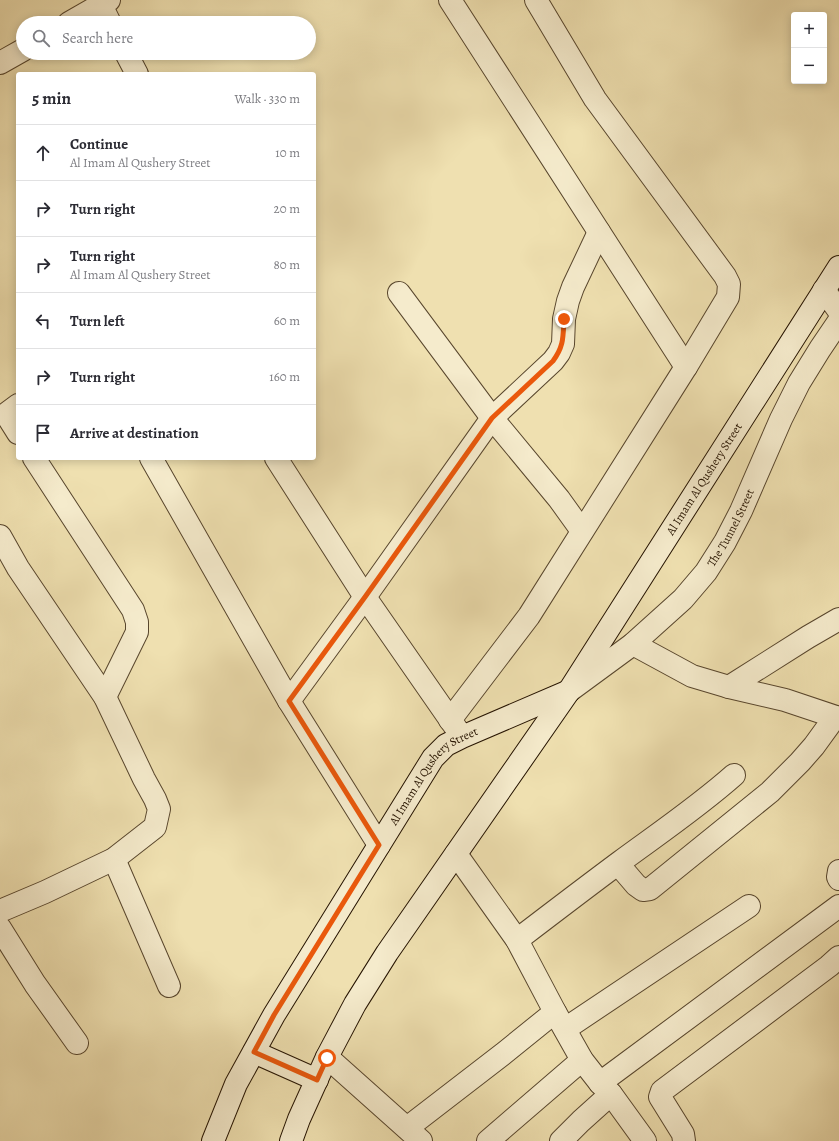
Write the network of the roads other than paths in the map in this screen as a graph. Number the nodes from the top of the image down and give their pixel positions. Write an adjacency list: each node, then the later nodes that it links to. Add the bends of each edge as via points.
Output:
1 (450, 0): 7 (street)
2 (536, 0): 13 (street, via 595,99 729,284 728,296)
3 (107, 9): 4 (street)
4 (88, 16)
5 (130, 60): 6 (street)
6 (136, 72)
7 (599, 232): 13 (street); 15 (street, via 568,301 559,353)
8 (839, 266): 9 (street, Al Imam Al Qushery Street)
9 (824, 290): 11 (street); 26 (street, Al Imam Al Qushery Street)
10 (399, 293): 15 (street)
11 (839, 311)
12 (839, 321): 24 (street, The Tunnel Street, via 781,418 741,511 706,572 683,599)
13 (686, 367): 20 (street)
14 (8, 412): 16 (street)
15 (492, 418): 20 (street); 22 (street)
16 (16, 429)
17 (35, 460): 27 (street, via 133,610 137,622 137,632)
18 (152, 460): 28 (street)
19 (277, 460): 22 (street)
20 (582, 531): 30 (street)
21 (0, 536): 27 (street, via 18,568)
22 (365, 597): 28 (street); 30 (street)
23 (839, 620): 25 (street)
24 (633, 644): 25 (street, via 692,676); 26 (street, The Tunnel Street)
25 (729, 687): 29 (street, via 785,700)
26 (569, 691): 30 (street, Al Imam Al Qushery Street); 33 (street, Al Imam Al Qushery Street)
27 (105, 697): 34 (street, via 159,810 155,827)
28 (289, 701): 32 (street)
29 (837, 718): 35 (street, via 770,792 650,889 643,890 636,885)
30 (456, 728): 32 (street, Al Imam Al Qushery Street, via 446,745 432,758)
31 (734, 775): 35 (street, via 714,793)
32 (379, 845): 47 (street, Al Imam Al Qushery Street, via 274,1015)
33 (456, 854): 42 (street); 48 (street, Al Imam Al Qushery Street, via 387,953 355,1004)
34 (114, 859): 40 (street); 44 (street)
35 (618, 864): 42 (street)
36 (839, 871): 37 (street)
37 (839, 879)
38 (749, 906): 45 (street)
39 (839, 906): 51 (street)
40 (0, 911)
41 (0, 928): 46 (street)
42 (517, 940): 45 (street)
43 (839, 957): 58 (street, via 662,1091 660,1097 683,1134)
44 (169, 986)
45 (560, 1020): 49 (street); 52 (street, via 503,1054)
46 (77, 1044)
47 (254, 1052): 50 (street); 53 (street, Al Imam Al Qushery Street, via 236,1084)
48 (327, 1058): 50 (street, Al Imam Al Qushery Street); 52 (street)
49 (582, 1060): 51 (street); 55 (street)
50 (317, 1080): 54 (street, Al Imam Al Qushery Street)
51 (606, 1089): 56 (street, via 581,1121); 57 (street)
52 (414, 1135)
53 (213, 1141)
54 (291, 1141)
55 (488, 1141)
56 (561, 1141)
57 (645, 1141)
58 (684, 1141)

